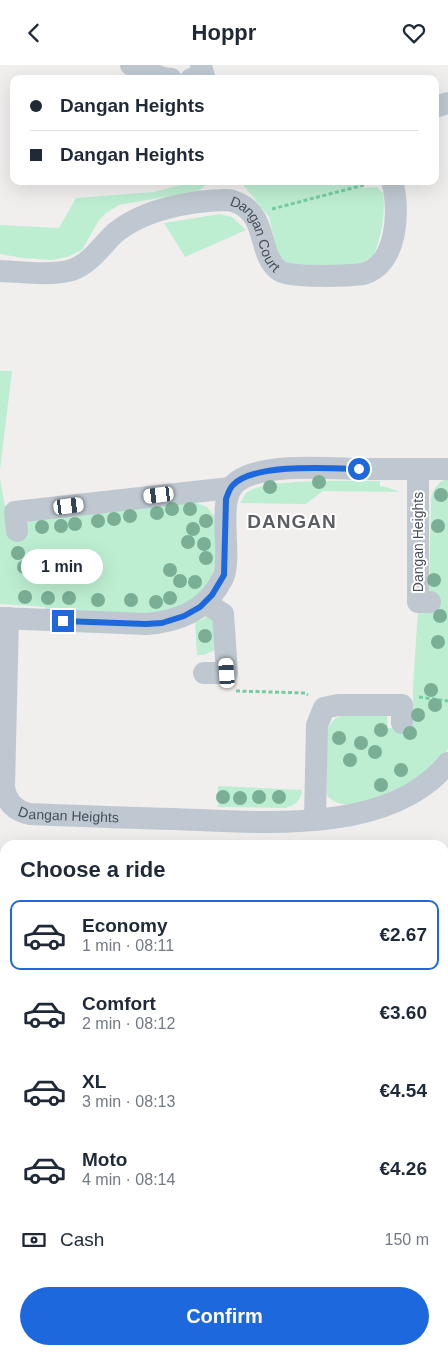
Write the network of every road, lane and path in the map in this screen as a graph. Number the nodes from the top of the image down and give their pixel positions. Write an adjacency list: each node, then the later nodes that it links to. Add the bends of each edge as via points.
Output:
1 (131, 65): 2 (street)
2 (156, 75)
3 (364, 185): 6 (path)
4 (393, 185): 6 (street, Dangan Court, via 396,205 390,244 381,263 369,272 357,275 293,275 280,271 268,258 262,234)
5 (227, 190): 6 (street, Dangan Court); 7 (street, Dangan Court, via 150,213 122,228 89,260 72,270)
6 (252, 214)
7 (0, 271)
8 (418, 469): 9 (street); 10 (street, via 269,470 248,475); 12 (street, Dangan Heights)
9 (448, 469)
10 (230, 489): 11 (street, via 15,512); 13 (street, Dangan Heights, via 226,499 224,575)
11 (17, 531)
12 (424, 602)
13 (205, 603): 14 (street, Dangan Heights, via 184,616 162,623); 16 (street, via 223,614)
14 (4, 618): 21 (street, Dangan Heights, via 4,787 8,801 21,812 215,821)
15 (204, 673): 16 (street)
16 (227, 673): 18 (path, via 236,692 305,693)
17 (448, 701): 19 (path, via 411,696)
18 (324, 708): 19 (street, via 338,705); 21 (street, via 317,725)
19 (402, 714)
20 (448, 763): 21 (street, Dangan Heights, via 421,788 394,802 361,813)
21 (315, 819)

